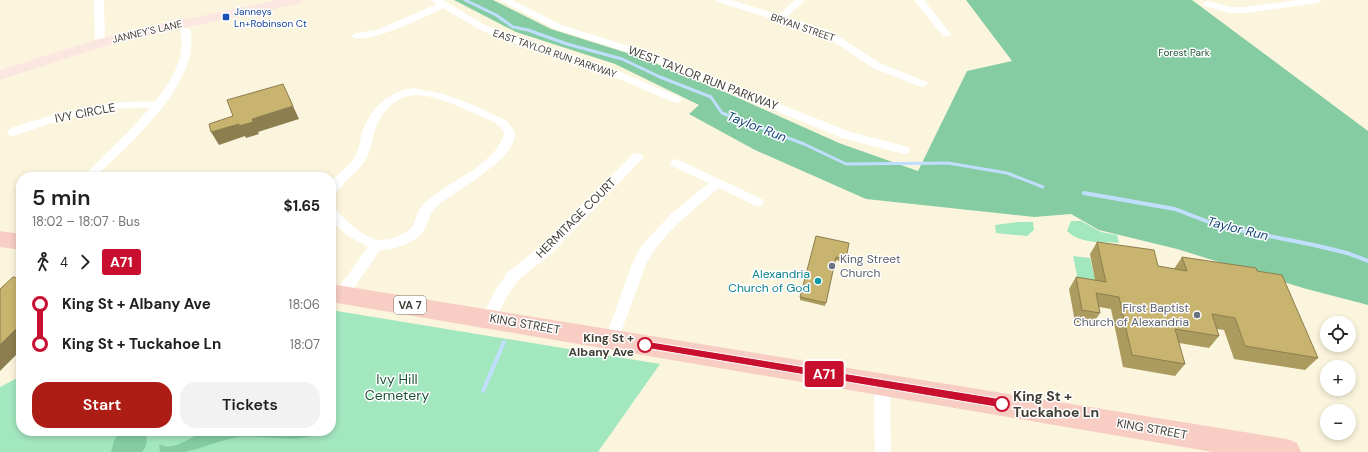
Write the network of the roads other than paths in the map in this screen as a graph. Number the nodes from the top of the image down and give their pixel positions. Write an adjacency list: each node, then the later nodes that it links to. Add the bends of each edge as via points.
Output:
1 (99, 0): 14 (street)
2 (296, 0): 14 (main road, JANNEY'S LANE, via 157,28)
3 (505, 0): 20 (street, WEST TAYLOR RUN PARKWAY, via 558,27 653,57 846,135)
4 (721, 0): 10 (street, BRYAN STREET)
5 (800, 0): 10 (street)
6 (919, 0): 12 (street)
7 (1272, 0): 8 (street, via 1212,5 1230,10 1245,10)
8 (1317, 0)
9 (439, 2): 13 (street, via 379,33); 17 (street, EAST TAYLOR RUN PARKWAY, via 500,35 607,70)
10 (780, 18): 16 (street, BRYAN STREET, via 835,37 874,64)
11 (185, 30): 18 (street, via 188,44 183,65)
12 (946, 34)
13 (356, 36)
14 (100, 43): 15 (main road, JANNEY'S LANE)
15 (0, 75)
16 (923, 84)
17 (677, 100)
18 (158, 105): 19 (street, IVY CIRCLE, via 145,103 98,109); 23 (street, via 131,137)
19 (13, 132)
20 (904, 150)
21 (637, 157): 30 (street, HERMITAGE COURT, via 546,250 513,276)
22 (676, 163): 24 (street)
23 (93, 172)
24 (717, 183): 26 (street); 31 (street, via 676,217 647,249 639,264)
25 (336, 184): 28 (street, via 358,163 370,128 384,107 402,93 415,91 450,100 506,126 510,134 504,147 485,166 430,205 415,233 395,243)
26 (758, 202)
27 (336, 218): 28 (street, via 359,236)
28 (376, 244): 29 (street)
29 (336, 293): 30 (main road, KING STREET / VA 7)
30 (489, 318): 31 (main road, KING STREET / VA 7)
31 (612, 339): 32 (main road, KING STREET / VA 7)
32 (882, 384): 33 (main road, KING STREET / VA 7); 34 (street)
33 (1218, 446): 35 (main road, KING STREET / VA 7)
34 (883, 452)
35 (1287, 452)

